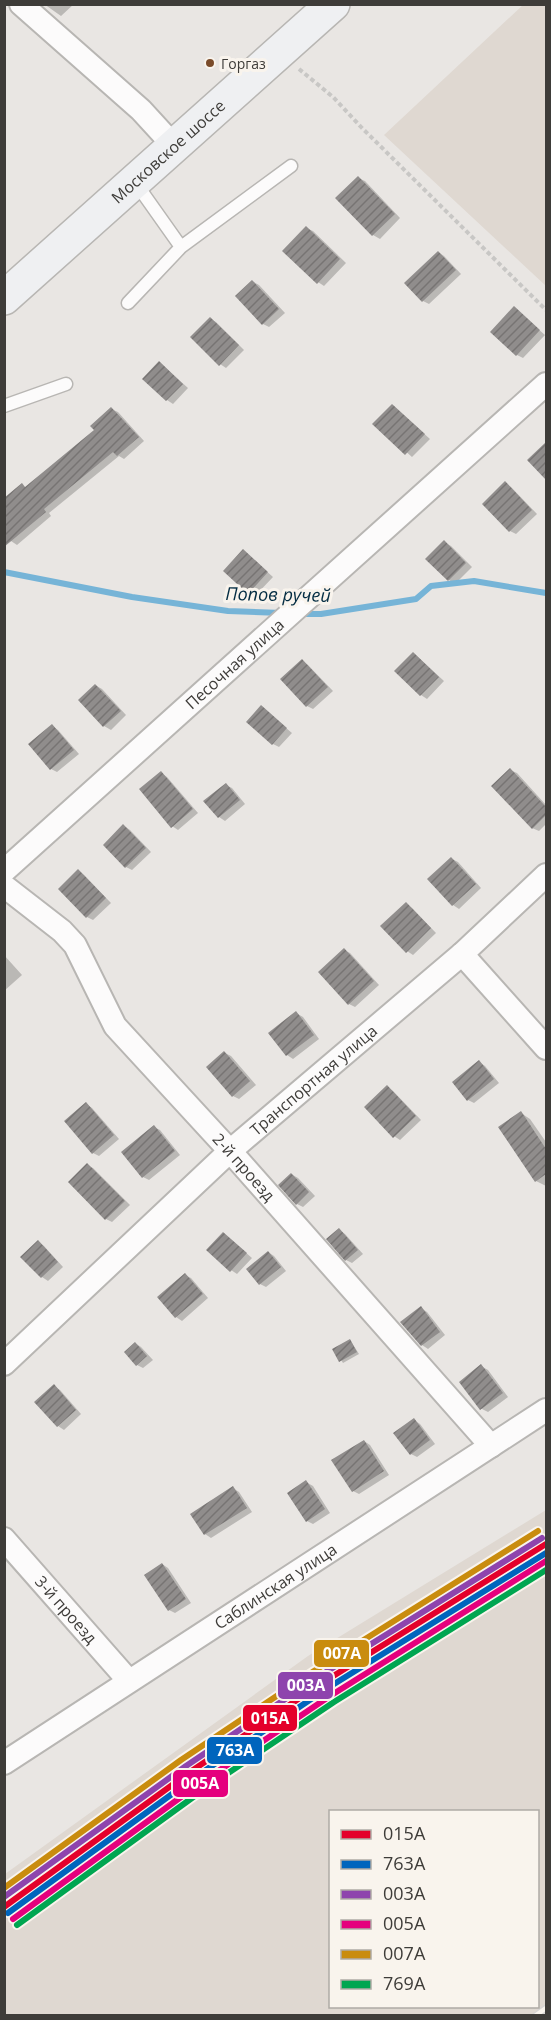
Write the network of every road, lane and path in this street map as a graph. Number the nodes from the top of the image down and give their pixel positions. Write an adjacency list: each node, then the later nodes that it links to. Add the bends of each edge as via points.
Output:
1 (21, 4): 5 (street, via 141,110)
2 (302, 4): 5 (main road, Московское шоссе)
3 (333, 4): 5 (main road, Московское шоссе)
4 (293, 65): 12 (path, via 333,98)
5 (167, 139): 7 (main road, Московское шоссе); 9 (main road, Московское шоссе)
6 (291, 166): 8 (lane)
7 (135, 181): 8 (lane); 10 (main road, Московское шоссе)
8 (182, 247): 11 (lane)
9 (4, 270)
10 (4, 298)
11 (128, 303)
12 (546, 310)
13 (66, 384): 15 (lane)
14 (546, 384): 16 (street, Песочная улица)
15 (4, 406)
16 (4, 871)
17 (546, 875): 19 (street, Транспортная улица)
18 (4, 885): 21 (street, 2-й проезд, via 75,945 114,1026)
19 (462, 954): 20 (street); 21 (street, Транспортная улица)
20 (546, 1048)
21 (230, 1151): 22 (street, Транспортная улица); 24 (street, 2-й проезд)
22 (4, 1364)
23 (546, 1410): 24 (street, Саблинская улица)
24 (491, 1446): 26 (street, Саблинская улица)
25 (4, 1539): 26 (street, 3-й проезд)
26 (129, 1681): 27 (street, Саблинская улица)
27 (4, 1763)

